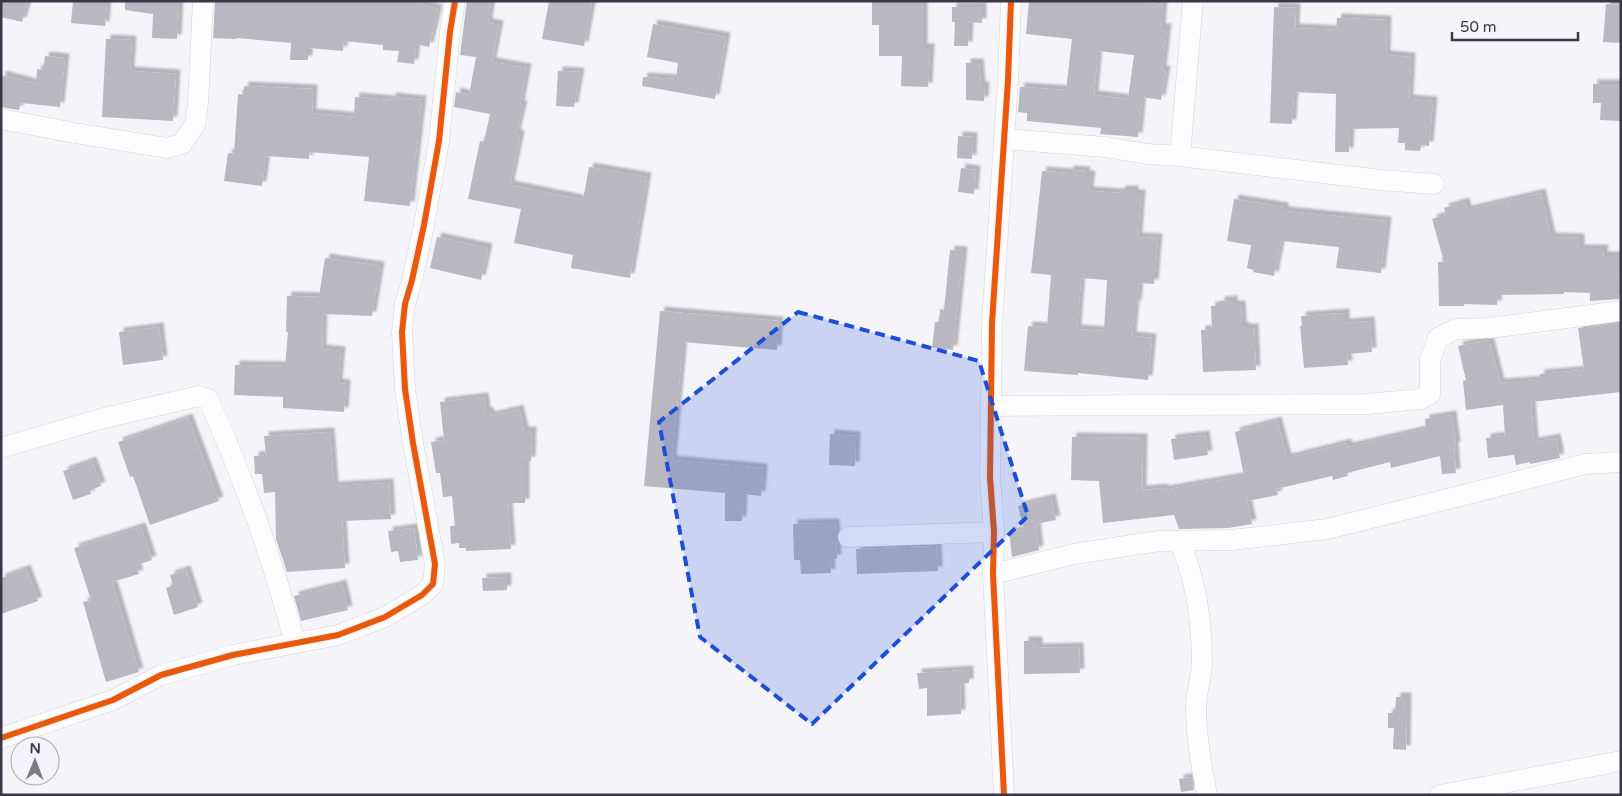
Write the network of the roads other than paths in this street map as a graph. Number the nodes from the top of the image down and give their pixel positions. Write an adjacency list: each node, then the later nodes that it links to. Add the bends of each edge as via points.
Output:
1 (203, 1): 5 (street, via 195,124 182,144 167,148)
2 (456, 1): 17 (street, via 439,141 402,332 405,389 434,564 433,584 422,595 385,617 338,635)
3 (1011, 1): 6 (street)
4 (1193, 1): 7 (street)
5 (1, 119)
6 (1005, 139): 7 (street); 10 (street, via 992,323)
7 (1180, 156): 8 (street)
8 (1434, 184)
9 (1621, 311): 10 (street, via 1490,328 1456,329 1438,338 1430,360 1430,394 1420,399 1368,404)
10 (990, 406): 13 (street)
11 (1, 448): 17 (street, via 100,418 199,396 208,399 244,489)
12 (1621, 462): 15 (street, via 1585,464 1327,529 1232,540)
13 (994, 532): 14 (street); 16 (street)
14 (848, 536)
15 (1180, 541): 16 (street, via 1159,541 1074,554); 21 (street, via 1189,561 1201,634 1202,667 1196,705 1198,747)
16 (993, 574): 20 (street)
17 (295, 643): 18 (street, via 233,655 161,675 113,700)
18 (1, 738)
19 (1621, 761): 22 (street)
20 (1004, 795)
21 (1207, 795)
22 (1440, 795)

